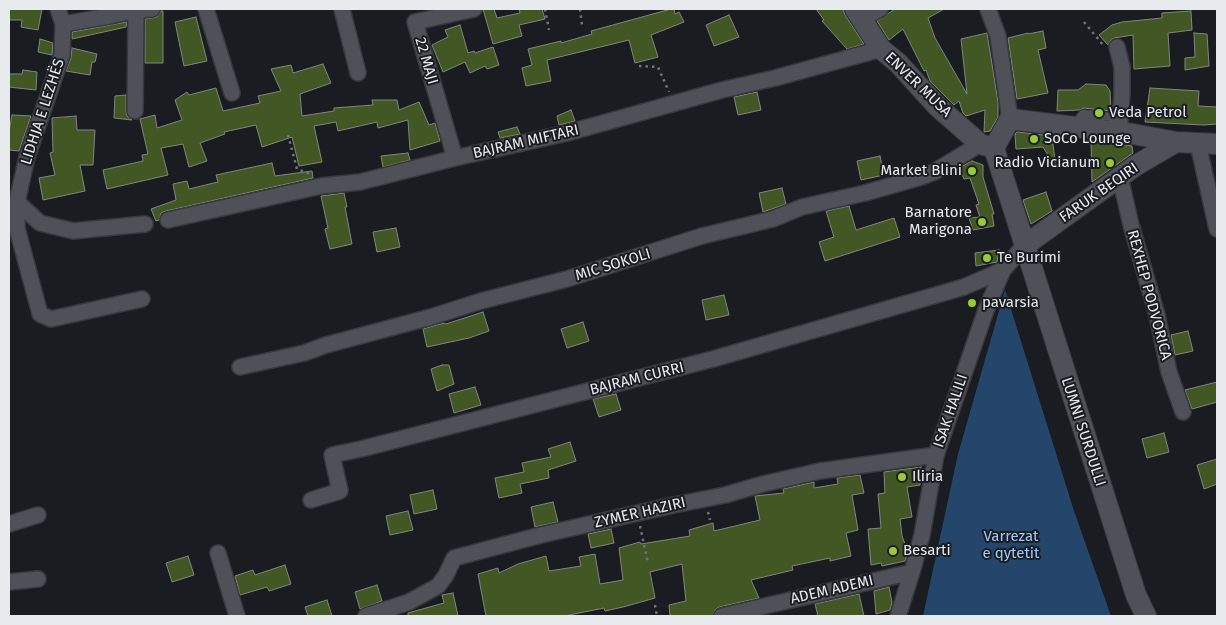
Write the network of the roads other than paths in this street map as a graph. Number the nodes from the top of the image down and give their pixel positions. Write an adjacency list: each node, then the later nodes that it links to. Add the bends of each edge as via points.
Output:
1 (58, 9): 10 (street, LIDHJA E LEZHËS)
2 (152, 9): 8 (street)
3 (206, 9): 14 (street)
4 (342, 9): 13 (street)
5 (474, 9): 21 (street, 22 MAJI, via 415,22)
6 (880, 9): 9 (street)
7 (988, 9): 16 (street, via 998,36)
8 (136, 10): 10 (street); 15 (street)
9 (858, 14): 12 (street, ENVER MUSA)
10 (63, 24): 23 (street, LIDHJA E LEZHËS, via 62,55)
11 (1117, 46): 17 (street, via 1122,67)
12 (881, 49): 20 (street, ENVER MUSA, via 937,106); 21 (street, BAJRAM MIFTARI, via 567,133)
13 (358, 73)
14 (232, 93)
15 (135, 111)
16 (1010, 119): 17 (street); 20 (street)
17 (1122, 133): 18 (street); 22 (street, via 1137,142 1138,153)
18 (1176, 142): 19 (street); 22 (street, FARUK BEQIRI)
19 (1208, 144): 26 (street)
20 (987, 146): 27 (street, LUMNI SURDULLI); 30 (street, MIC SOKOLI, via 921,177 802,207 773,219 702,236 567,279 326,345 304,354)
21 (455, 158): 24 (street, BAJRAM MIFTARI, via 360,182 331,185)
22 (1127, 172): 27 (street, FARUK BEQIRI); 31 (street, REXHEP PODVORICA, via 1131,225 1157,315 1169,372)
23 (13, 207): 25 (street, via 40,222 72,231); 29 (street, LIDHJA E LEZHËS, via 40,314 50,319)
24 (168, 220)
25 (145, 224)
26 (1217, 229)
27 (1024, 246): 28 (street, ISAK HALILI); 44 (street, LUMNI SURDULLI, via 1136,595)
28 (1003, 270): 32 (street, ISAK HALILI); 33 (street, BAJRAM CURRI, via 964,287 686,366 332,455 340,491)
29 (142, 299)
30 (240, 367)
31 (1183, 412)
32 (936, 455): 37 (street, ISAK HALILI); 41 (street, ZYMER HAZIRI, via 763,484 454,558 438,586 408,602)
33 (311, 500)
34 (38, 515): 35 (street)
35 (9, 524)
36 (218, 553): 40 (street)
37 (912, 572): 42 (street, ADEM ADEMI); 43 (street, ISAK HALILI)
38 (38, 579): 39 (street)
39 (9, 582)
40 (237, 616)
41 (366, 616)
42 (722, 616)
43 (898, 616)
44 (1146, 616)

